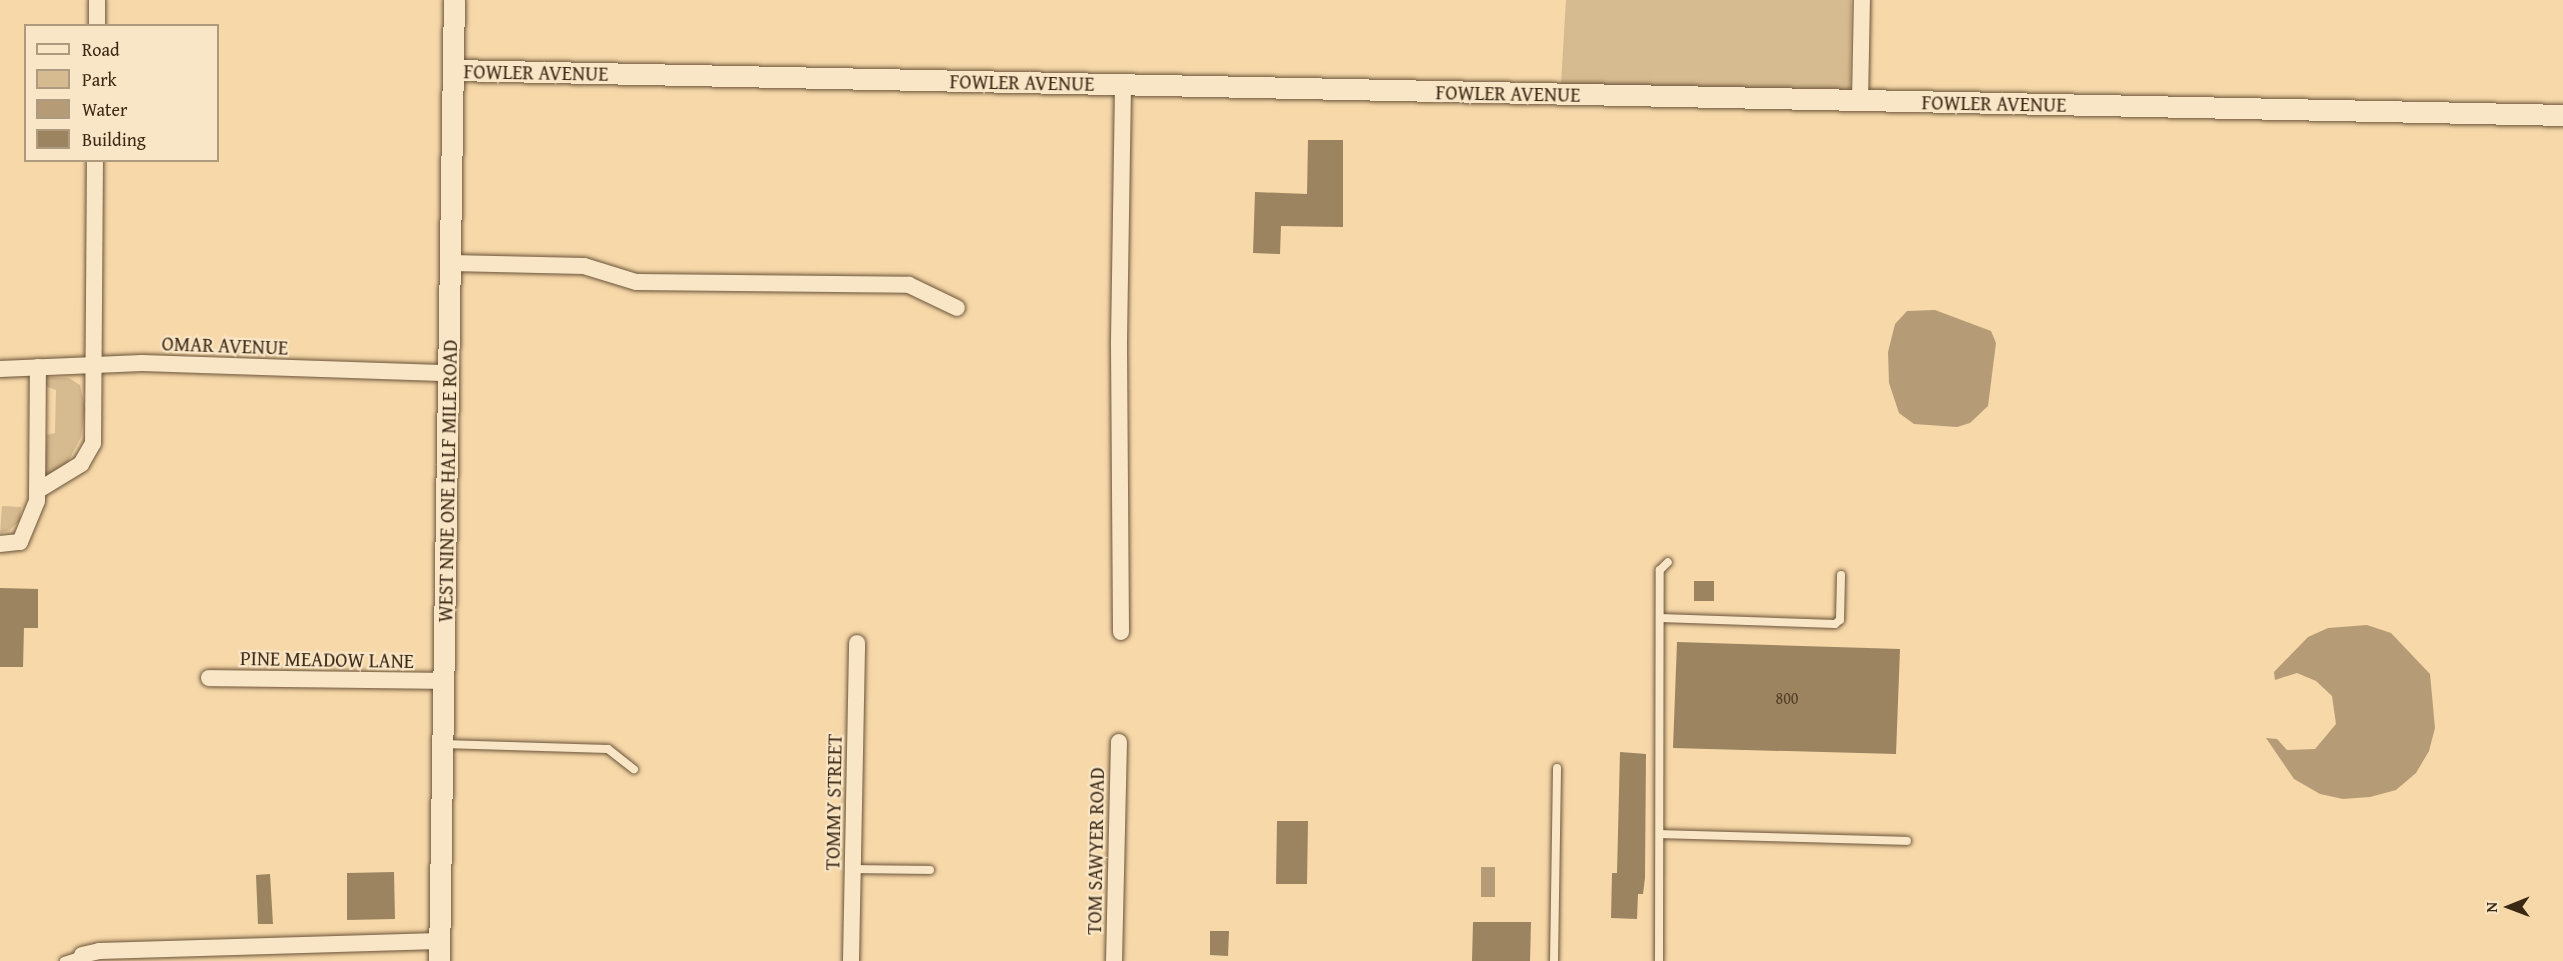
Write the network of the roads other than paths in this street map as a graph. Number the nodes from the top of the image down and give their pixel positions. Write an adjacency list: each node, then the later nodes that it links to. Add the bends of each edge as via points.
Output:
1 (97, 0): 4 (street)
2 (454, 0): 5 (street, WEST NINE ONE HALF MILE ROAD)
3 (1862, 0): 7 (street)
4 (97, 24)
5 (453, 70): 6 (street, FOWLER AVENUE); 10 (street, WEST NINE ONE HALF MILE ROAD)
6 (1123, 84): 7 (street, FOWLER AVENUE); 21 (street, via 1119,341)
7 (1860, 101): 8 (street, FOWLER AVENUE)
8 (2563, 115)
9 (95, 162): 12 (street)
10 (451, 263): 11 (street, via 561,264 608,272 636,282 909,285); 15 (street, WEST NINE ONE HALF MILE ROAD)
11 (957, 308)
12 (95, 364): 13 (street, OMAR AVENUE); 15 (street, OMAR AVENUE); 16 (street, via 93,443 81,464)
13 (38, 367): 14 (street, OMAR AVENUE); 16 (street)
14 (0, 369)
15 (449, 373): 24 (street, WEST NINE ONE HALF MILE ROAD)
16 (37, 491): 17 (street, via 20,542)
17 (0, 544)
18 (1668, 562): 20 (lane, via 1660,570)
19 (1841, 575): 20 (lane, via 1840,620 1835,624)
20 (1660, 618): 29 (lane)
21 (1121, 632)
22 (857, 643): 31 (street, TOMMY STREET)
23 (209, 678): 24 (street, PINE MEADOW LANE)
24 (444, 681): 26 (street, WEST NINE ONE HALF MILE ROAD)
25 (1119, 742): 37 (street, TOM SAWYER ROAD)
26 (443, 744): 28 (lane, via 608,749); 33 (street, WEST NINE ONE HALF MILE ROAD)
27 (1557, 768): 38 (lane)
28 (633, 769)
29 (1661, 834): 30 (lane); 39 (lane)
30 (1907, 841)
31 (853, 869): 32 (lane); 36 (street, TOMMY STREET)
32 (930, 870)
33 (439, 951): 34 (street, via 99,951)
34 (82, 955): 35 (lane)
35 (64, 961)
36 (851, 961)
37 (1114, 961)
38 (1554, 961)
39 (1659, 961)

